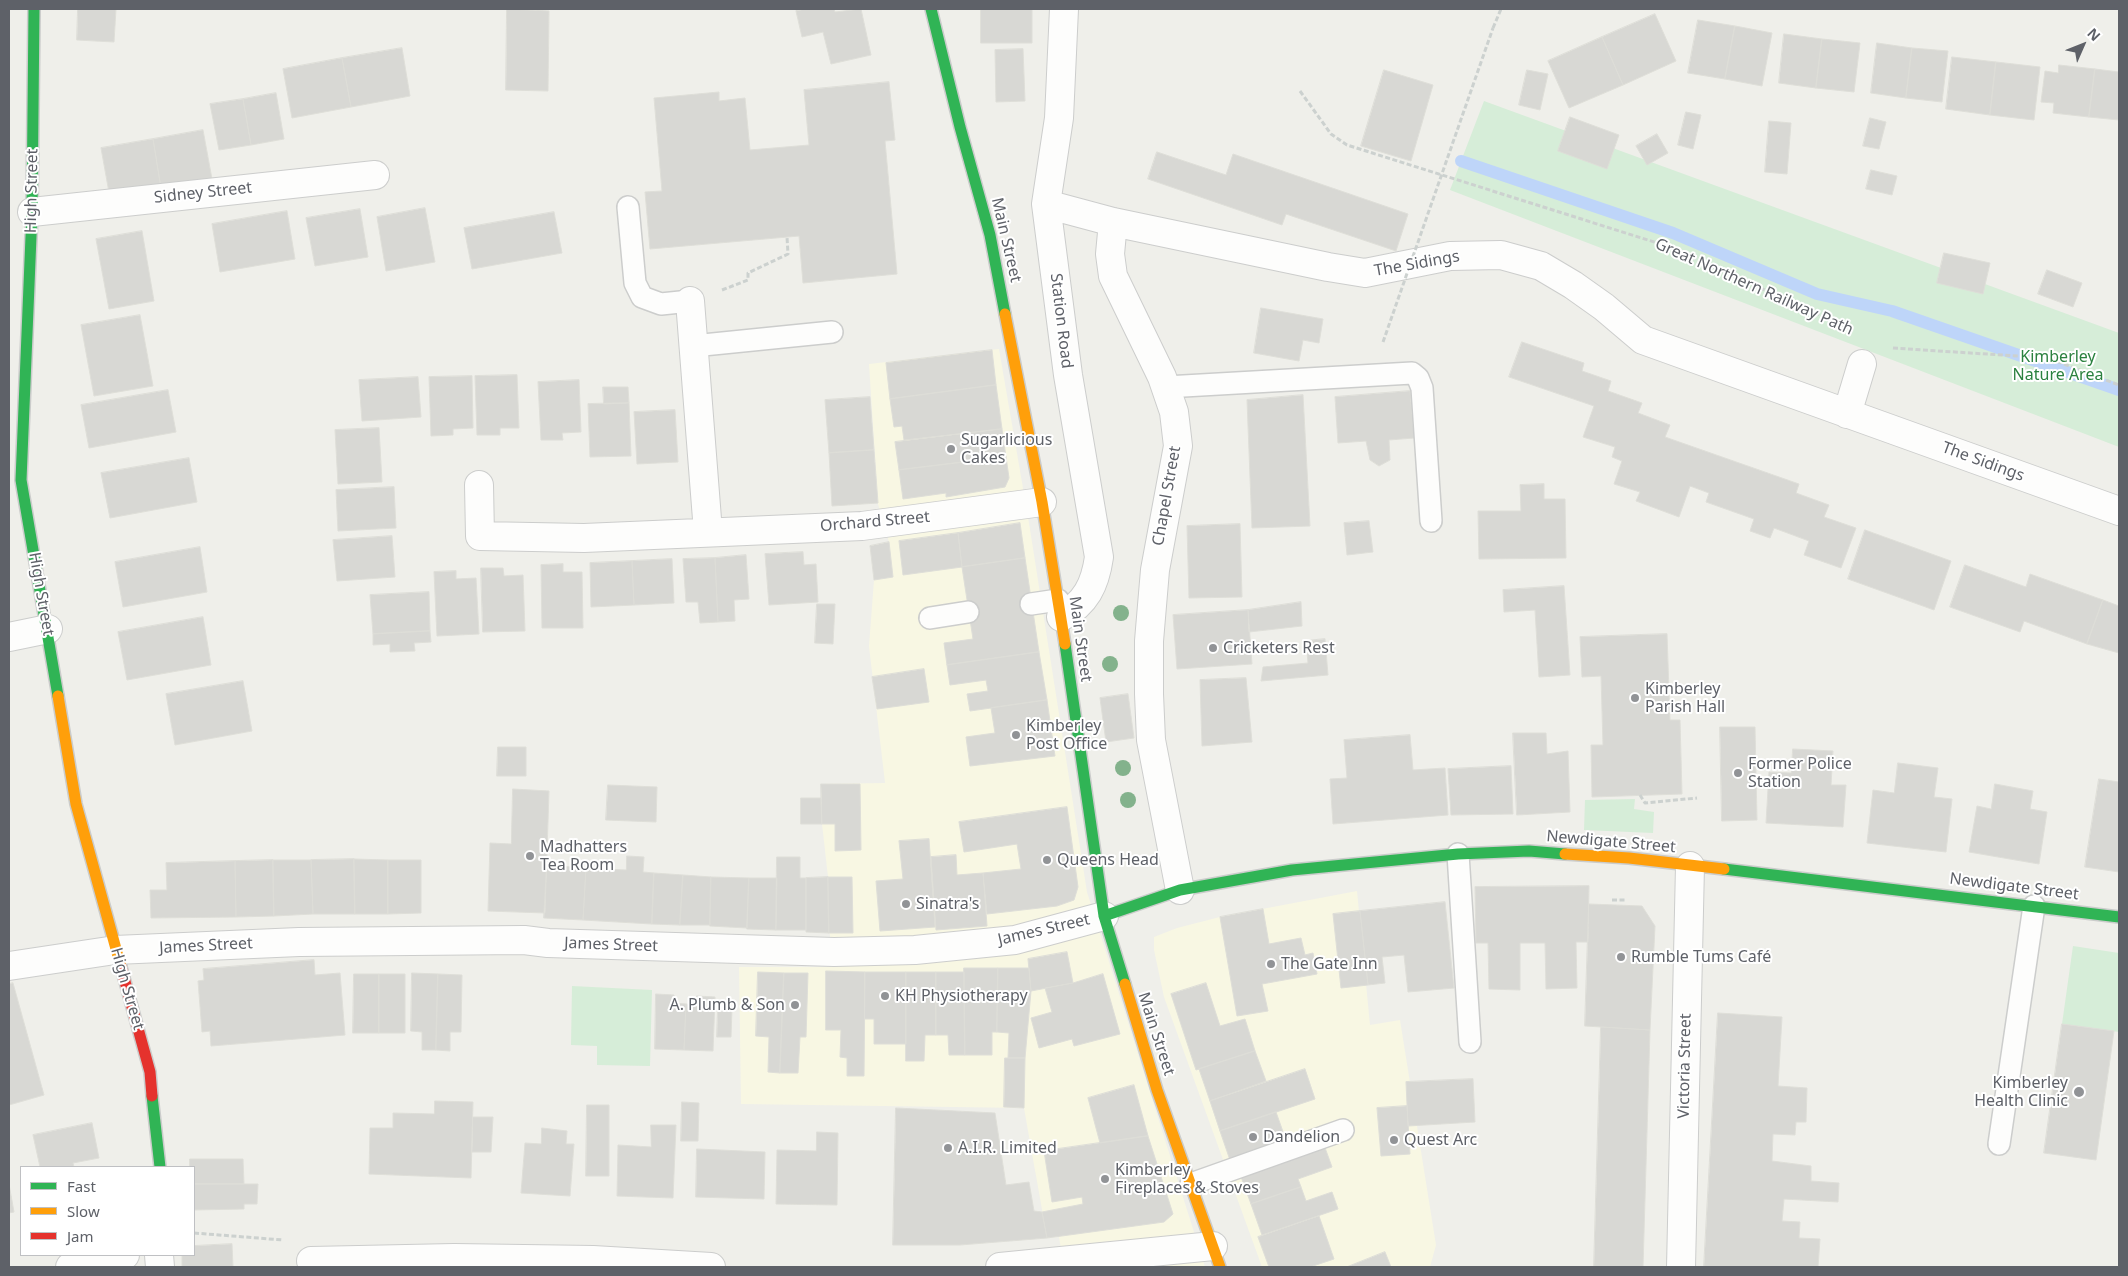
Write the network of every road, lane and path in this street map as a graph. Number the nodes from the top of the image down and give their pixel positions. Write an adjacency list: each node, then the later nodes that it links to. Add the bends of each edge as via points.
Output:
1 (34, 9): 9 (street, High Street)
2 (931, 9): 24 (street, Main Street, via 990,235)
3 (1064, 9): 7 (street, Station Road, via 1059,118)
4 (1501, 9): 15 (path, bridge)
5 (1300, 91): 14 (path, Great Northern Railway Path, via 1331,134 1347,145 1670,247)
6 (375, 175): 9 (street, Sidney Street)
7 (1046, 204): 10 (street, The Sidings); 29 (street, Station Road, via 1068,375 1099,557 1096,577 1087,594 1073,611)
8 (628, 208): 12 (lane, via 635,283 642,297 660,304)
9 (32, 212): 22 (street, High Street)
10 (1113, 222): 20 (street, Chapel Street, via 1110,254 1113,276); 21 (street, The Sidings, via 1365,273 1450,256 1501,256 1541,266 1604,307 1642,340)
11 (788, 237): 12 (path, via 788,254 748,273 748,280)
12 (690, 301): 16 (street)
13 (832, 332): 16 (lane)
14 (1860, 333)
15 (1383, 342)
16 (693, 346): 27 (street)
17 (1888, 346): 19 (path, via 1897,350 2048,358)
18 (1862, 364): 21 (street)
19 (2119, 385)
20 (1166, 387): 26 (lane, via 1412,373 1422,388); 38 (street, Chapel Street, via 1174,412 1178,446 1154,570 1149,694 1152,740)
21 (1847, 414): 25 (street, The Sidings)
22 (16, 416): 32 (street, High Street, via 21,480)
23 (479, 485): 27 (street, Orchard Street, via 480,536 584,538)
24 (1042, 502): 27 (street, Orchard Street, via 862,526); 29 (street, Main Street)
25 (2119, 511)
26 (1431, 521)
27 (708, 532)
28 (1031, 604): 29 (lane)
29 (1060, 608): 42 (street, Main Street)
30 (968, 612): 31 (lane)
31 (930, 618)
32 (48, 629): 33 (street); 44 (street, High Street, via 76,804)
33 (9, 637)
34 (1640, 795): 35 (path, via 1645,803)
35 (1697, 798)
36 (1458, 854): 37 (street, Newdigate Street, via 1557,852); 38 (street, Newdigate Street, via 1292,870); 46 (lane)
37 (1690, 866): 41 (street, Newdigate Street); 58 (street, Victoria Street)
38 (1180, 890): 42 (street, Newdigate Street)
39 (1612, 900): 40 (path)
40 (1627, 900)
41 (2034, 906): 43 (street, Newdigate Street); 48 (lane)
42 (1104, 916): 44 (street, James Street, via 1015,940 915,950 834,952 524,940 299,942); 50 (street, Main Street, via 1157,1090)
43 (2119, 917)
44 (115, 950): 45 (street, James Street); 49 (street, High Street, via 150,1072)
45 (9, 966)
46 (1470, 1042)
47 (1344, 1130): 50 (lane)
48 (1999, 1144)
49 (160, 1166)
50 (1191, 1184): 53 (street, Main Street)
51 (195, 1232): 54 (path, via 301,1242)
52 (120, 1256): 55 (street)
53 (1217, 1257): 57 (street)
54 (311, 1261): 56 (street, via 593,1260)
55 (70, 1267)
56 (711, 1267)
57 (1000, 1267)
58 (1681, 1267)

